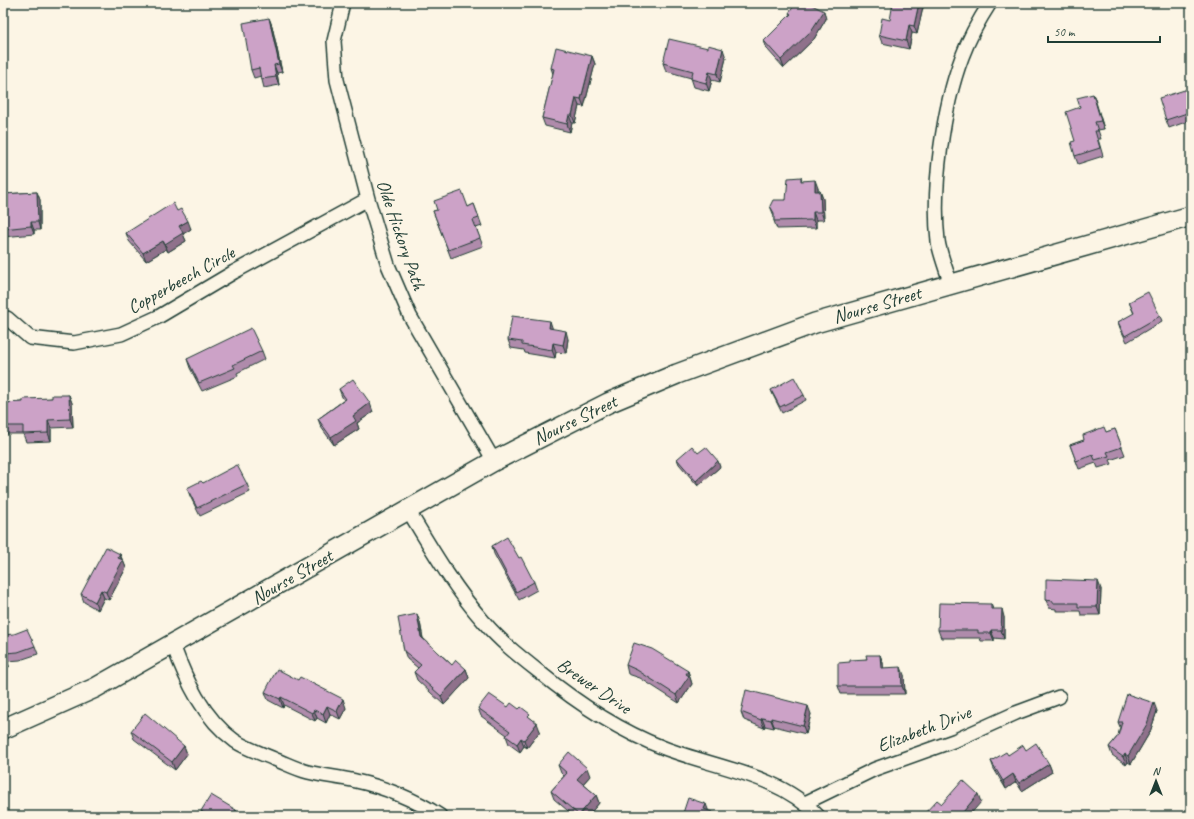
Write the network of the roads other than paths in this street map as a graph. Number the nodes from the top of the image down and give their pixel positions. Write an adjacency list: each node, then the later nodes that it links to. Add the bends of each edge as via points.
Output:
1 (343, 3): 3 (street, Olde Hickory Path, via 334,41 336,80)
2 (990, 3): 5 (street, via 962,58 949,105 937,175 938,243)
3 (368, 199): 6 (street, Copperbeech Circle, via 234,272 158,317 121,334 74,343 30,338); 7 (street, Olde Hickory Path, via 388,265 410,316)
4 (1191, 216): 5 (main road, Nourse Street)
5 (951, 285): 7 (main road, Nourse Street, via 815,323 677,374 586,412)
6 (7, 318)
7 (494, 461): 8 (main road, Nourse Street)
8 (408, 510): 9 (main road, Nourse Street); 12 (street, Brewer Drive, via 453,581 485,623 523,659 579,704 639,737 664,748 742,773 786,791)
9 (173, 645): 11 (main road, Nourse Street, via 77,697); 13 (street, via 195,695 209,715 235,740 307,772 355,780 411,801)
10 (1059, 696): 12 (street, Elizabeth Drive, via 956,740 875,769)
11 (3, 729)
12 (806, 804): 14 (street, Brewer Drive)
13 (440, 816)
14 (818, 816)

